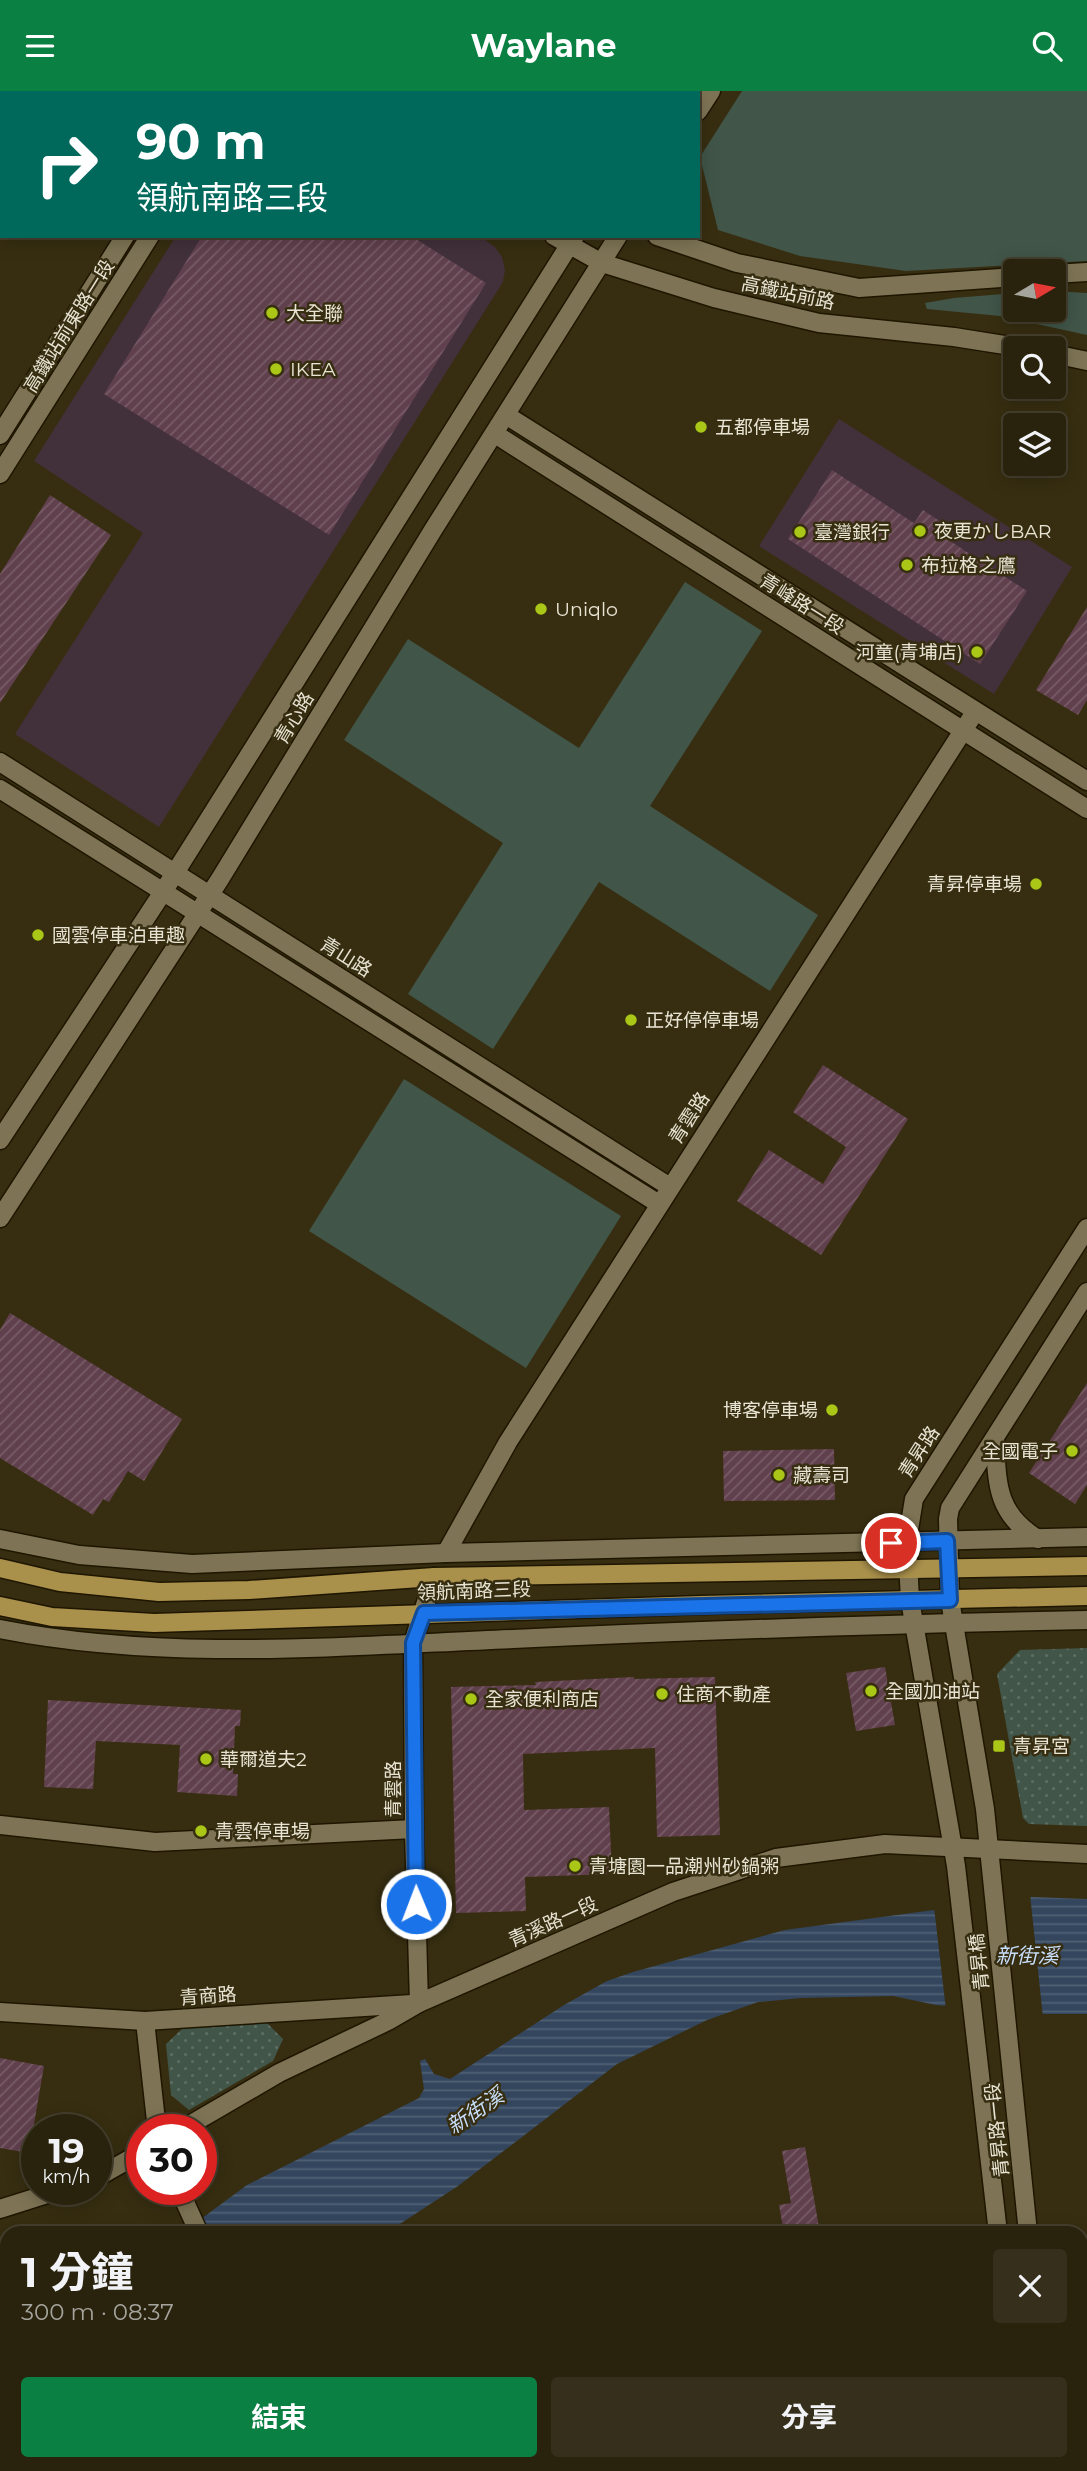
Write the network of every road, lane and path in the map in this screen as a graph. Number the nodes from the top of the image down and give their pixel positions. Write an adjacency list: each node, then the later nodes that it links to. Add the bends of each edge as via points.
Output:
1 (711, 91): 2 (street)
2 (700, 108)
3 (124, 238): 17 (street, 高鐵站前東路一段)
4 (149, 238): 18 (street, 高鐵站前東路一段)
5 (617, 238): 8 (street, 青心路)
6 (663, 238): 11 (street, 高鐵站前路, via 737,263 859,288)
7 (566, 239): 8 (street, 高鐵站前路); 25 (street, 青心路)
8 (602, 263): 12 (street, 高鐵站前路, via 713,298 819,323); 15 (street, 青心路)
9 (1087, 272): 10 (street)
10 (1066, 273)
11 (1003, 278)
12 (1003, 345)
13 (1066, 356): 14 (street)
14 (1087, 361)
15 (506, 415): 16 (street, 青心路); 19 (street, 青峰路一段)
16 (495, 434): 20 (street, 青峰路一段); 27 (street, 青心路)
17 (0, 435)
18 (0, 474)
19 (975, 712): 20 (street, 青雲路); 22 (street, 青峰路一段)
20 (964, 731): 24 (street, 青峰路一段); 30 (street, 青雲路)
21 (0, 762): 25 (street, 青山路)
22 (1087, 781)
23 (0, 789): 26 (street)
24 (1087, 809)
25 (175, 872): 26 (street, 青心路); 27 (street, 青山路)
26 (163, 892): 28 (street); 29 (street, 青心路)
27 (210, 894): 28 (street, 青心路); 30 (street, 青山路)
28 (199, 913): 31 (street); 32 (street, 青心路)
29 (0, 1140)
30 (670, 1187): 31 (street, 青雲路)
31 (659, 1204): 41 (street, 青雲路, via 508,1442)
32 (0, 1218)
33 (1087, 1228): 40 (street, 青昇路, via 914,1499)
34 (1087, 1292): 35 (street, 青昇路)
35 (995, 1439): 37 (street, via 1001,1500 1014,1520); 39 (street, 青昇路, via 950,1508)
36 (1087, 1537): 37 (street, 領航南路三段)
37 (1038, 1538): 39 (street, 領航南路三段)
38 (0, 1539): 41 (street, 領航南路三段, via 79,1555 192,1564)
39 (947, 1541): 40 (street, 領航南路三段); 45 (street, 青昇路)
40 (907, 1542): 41 (street, 領航南路三段); 44 (street, 青昇路)
41 (446, 1552)
42 (1087, 1566): 45 (main road, 領航南路三段)
43 (0, 1568): 46 (main road, 領航南路三段, via 60,1582 159,1592)
44 (908, 1570): 45 (main road, 領航南路三段); 46 (main road, 領航南路三段); 48 (street, 青昇路)
45 (948, 1570): 49 (street, 青昇路)
46 (434, 1577): 51 (street, 青雲路)
47 (1087, 1596): 49 (main road, 領航南路三段)
48 (910, 1600): 49 (main road, 領航南路三段); 51 (main road, 領航南路三段); 54 (street, 青昇路)
49 (950, 1600): 53 (street, 青昇路)
50 (0, 1606): 51 (main road, 領航南路三段, via 52,1617 155,1623)
51 (424, 1613): 56 (street, 青雲路)
52 (1087, 1620): 53 (street)
53 (954, 1623): 54 (street); 59 (street, 青昇路, via 985,1809)
54 (914, 1624): 56 (street); 59 (street, 青昇路)
55 (0, 1629): 56 (street, via 48,1639 154,1647 259,1649)
56 (413, 1643): 58 (street, 青雲路)
57 (0, 1825): 58 (street, via 155,1842)
58 (414, 1829): 63 (street, 青雲路)
59 (970, 1847): 60 (street, 青溪路一段); 61 (street, 青昇路); 62 (street, 青昇路); 63 (street, 青溪路一段, via 885,1844 776,1858 673,1892)
60 (1087, 1854)
61 (993, 1896): 66 (street, 青昇橋)
62 (960, 1900): 67 (street, 青昇橋)
63 (419, 2003): 65 (street, 青商路); 69 (street, 青溪路一段)
64 (0, 2012): 65 (street, 青商路)
65 (145, 2021): 68 (street)
66 (1007, 2023): 75 (street, 青昇路一段)
67 (975, 2027): 74 (street, 青昇路一段)
68 (155, 2114)
69 (209, 2114)
70 (21, 2202): 72 (street)
71 (186, 2205): 73 (street)
72 (0, 2209)
73 (196, 2226)
74 (997, 2226)
75 (1027, 2226)

